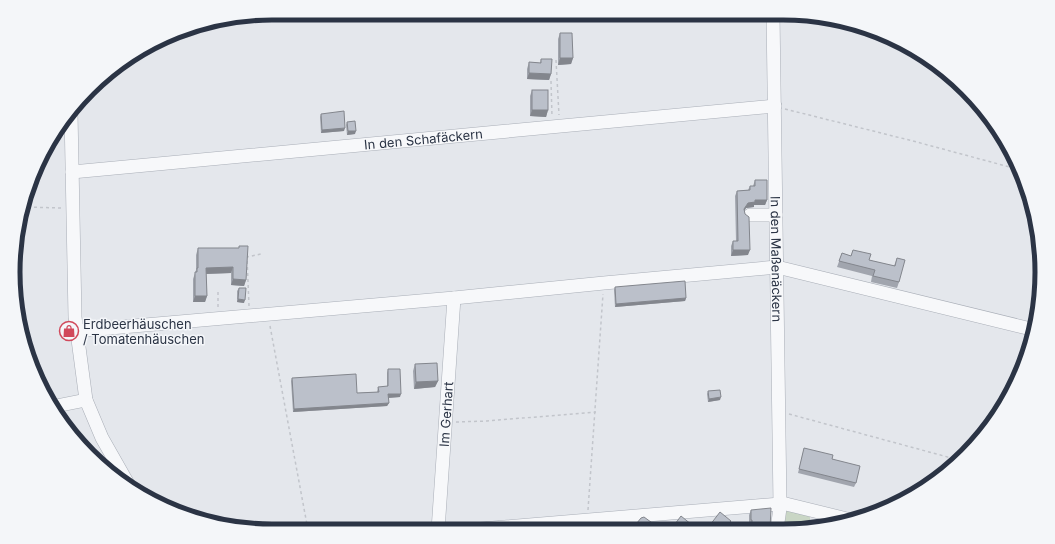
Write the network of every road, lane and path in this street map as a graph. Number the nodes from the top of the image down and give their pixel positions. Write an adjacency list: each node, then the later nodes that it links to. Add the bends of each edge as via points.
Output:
1 (773, 20): 4 (street, In den Maßenäckern)
2 (556, 60): 6 (path, via 560,119)
3 (551, 81): 6 (path)
4 (775, 106): 6 (street, In den Schafäckern); 7 (path); 12 (street, In den Maßenäckern)
5 (71, 120): 8 (street)
6 (558, 126): 8 (street, In den Schafäckern)
7 (1012, 168)
8 (72, 172): 10 (street)
9 (29, 208): 10 (path)
10 (72, 208): 22 (street)
11 (750, 215): 12 (street)
12 (776, 215): 14 (street, In den Maßenäckern)
13 (261, 254): 19 (path, via 247,257)
14 (777, 267): 15 (street); 21 (street); 26 (street, In den Maßenäckern)
15 (604, 283): 17 (street); 25 (path)
16 (218, 292): 20 (path)
17 (454, 298): 18 (street); 27 (street, Im Gerhart)
18 (268, 314): 19 (street); 32 (path)
19 (249, 316): 20 (street)
20 (218, 319): 22 (street)
21 (1028, 327)
22 (76, 332): 23 (street)
23 (86, 400): 24 (street); 29 (street, via 102,438)
24 (58, 406)
25 (596, 412): 27 (path); 34 (path)
26 (780, 412): 28 (path); 30 (street, In den Maßenäckern)
27 (446, 422): 33 (street, Im Gerhart)
28 (952, 458)
29 (123, 475)
30 (780, 506): 31 (street, via 786,504); 34 (street, via 694,510); 35 (street, In den Maßenäckern)
31 (839, 517)
32 (307, 524)
33 (438, 524)
34 (587, 524)
35 (777, 524)

